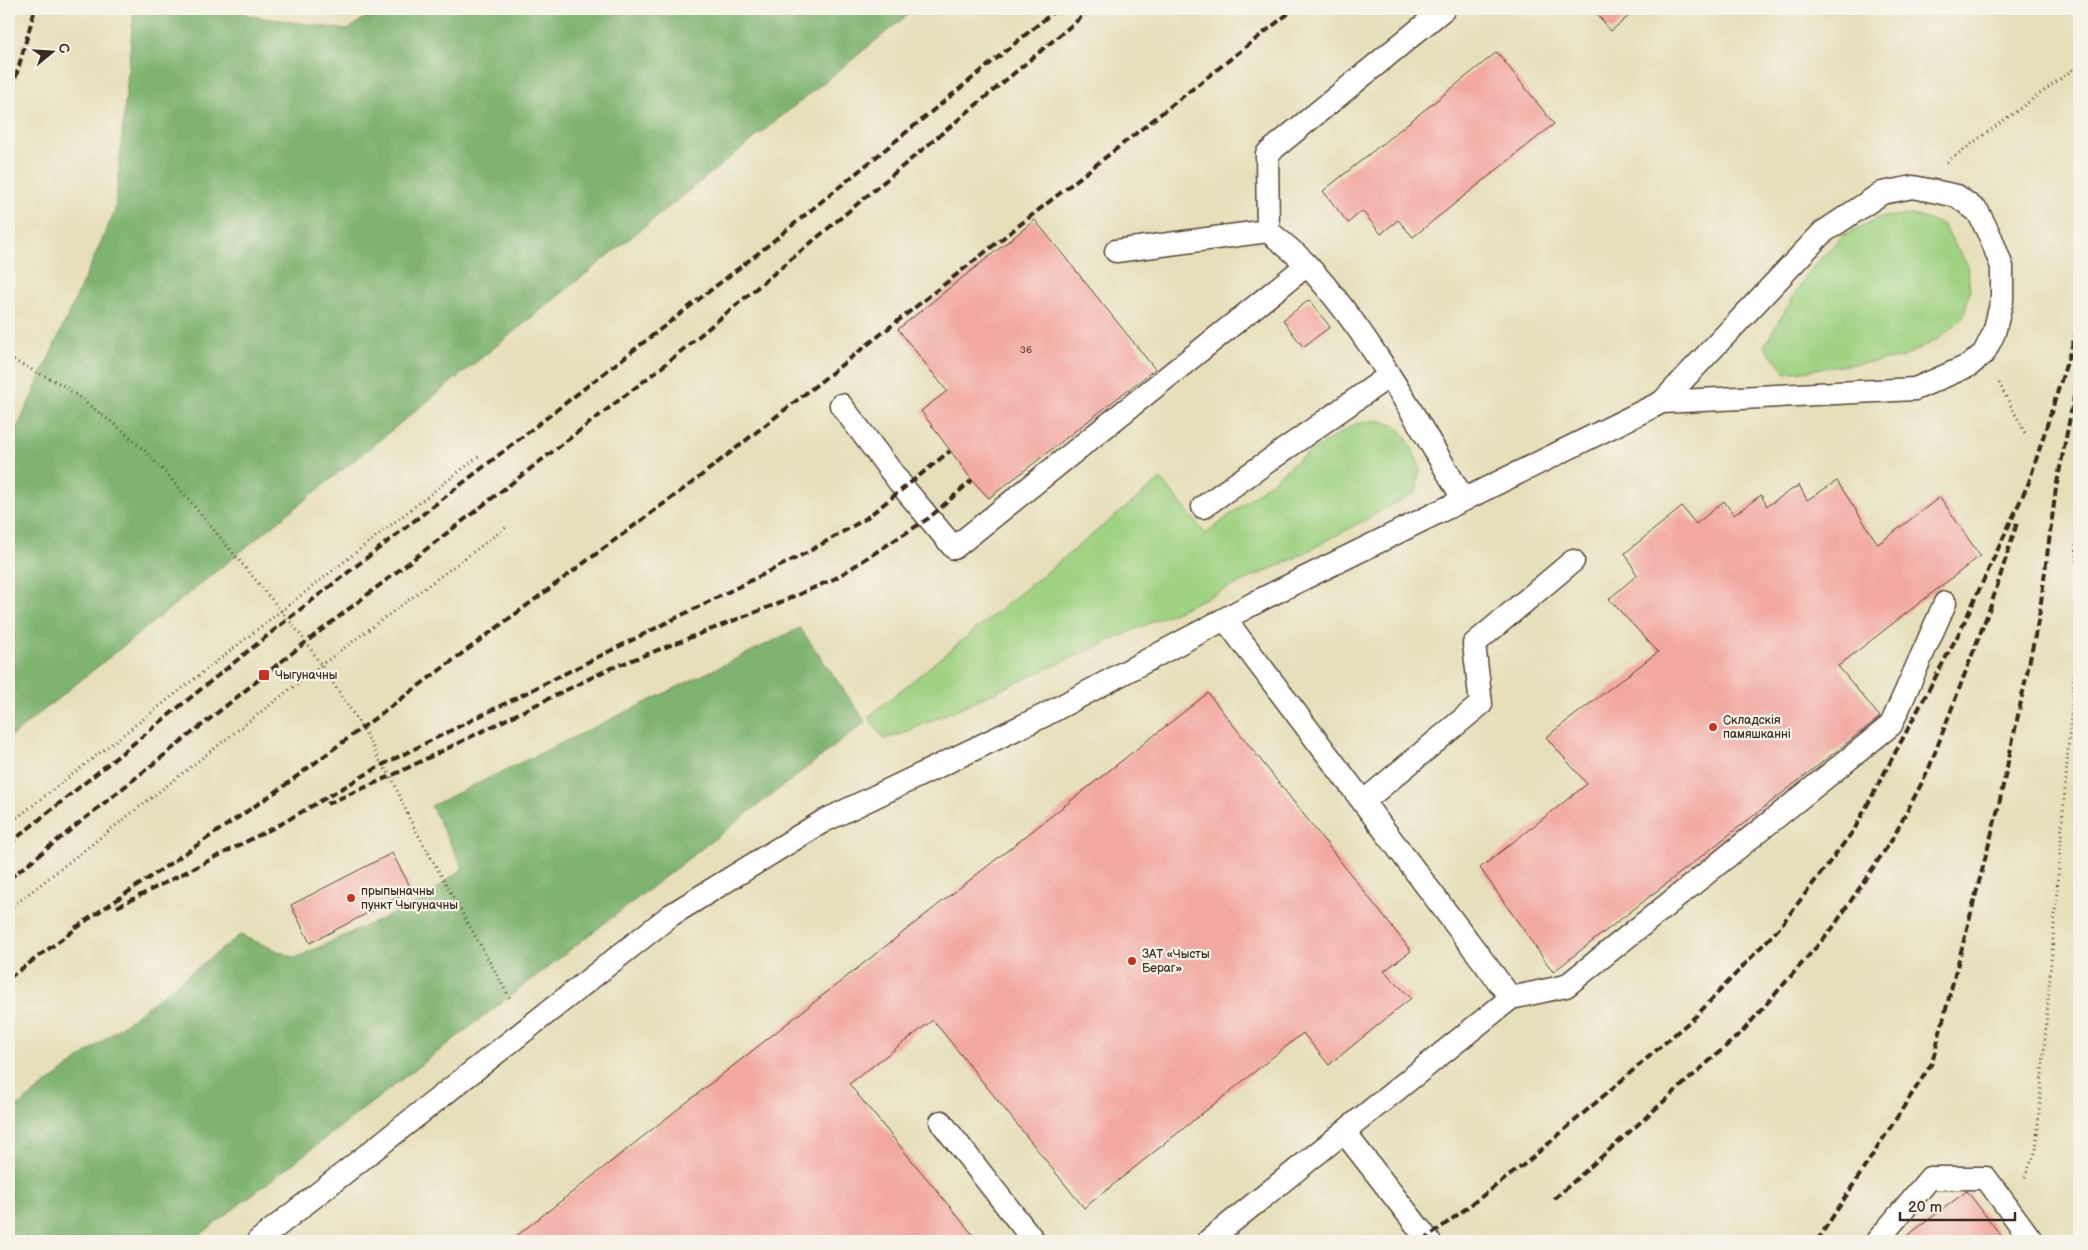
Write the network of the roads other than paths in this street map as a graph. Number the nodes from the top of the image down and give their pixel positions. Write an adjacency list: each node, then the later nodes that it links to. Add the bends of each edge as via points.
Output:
1 (1444, 9): 2 (lane, via 1267,154)
2 (1268, 231): 3 (lane); 4 (lane)
3 (1116, 251)
4 (1307, 266): 5 (lane, via 1353,321); 7 (lane, via 954,548)
5 (1389, 376): 8 (lane); 9 (lane)
6 (1662, 402): 6 (lane, via 1822,233 1882,193 1913,187 1957,196 1978,212 2002,267 2002,300 1994,333 1984,353 1970,365 1915,389); 8 (lane)
7 (841, 404)
8 (1464, 500): 12 (lane)
9 (1203, 507)
10 (1573, 561): 13 (lane, via 1474,644 1481,704)
11 (1945, 602): 14 (lane, via 1890,725 1566,986)
12 (1225, 619): 13 (lane); 17 (lane, via 1043,716 822,822 671,915)
13 (1363, 802): 14 (lane)
14 (1511, 998): 16 (lane)
15 (941, 1122): 18 (lane)
16 (1344, 1132): 19 (lane); 20 (lane)
17 (258, 1241)
18 (1034, 1241)
19 (1208, 1241)
20 (1429, 1241)
21 (1877, 1241): 22 (lane, via 1930,1178 1986,1178)
22 (2032, 1241)

